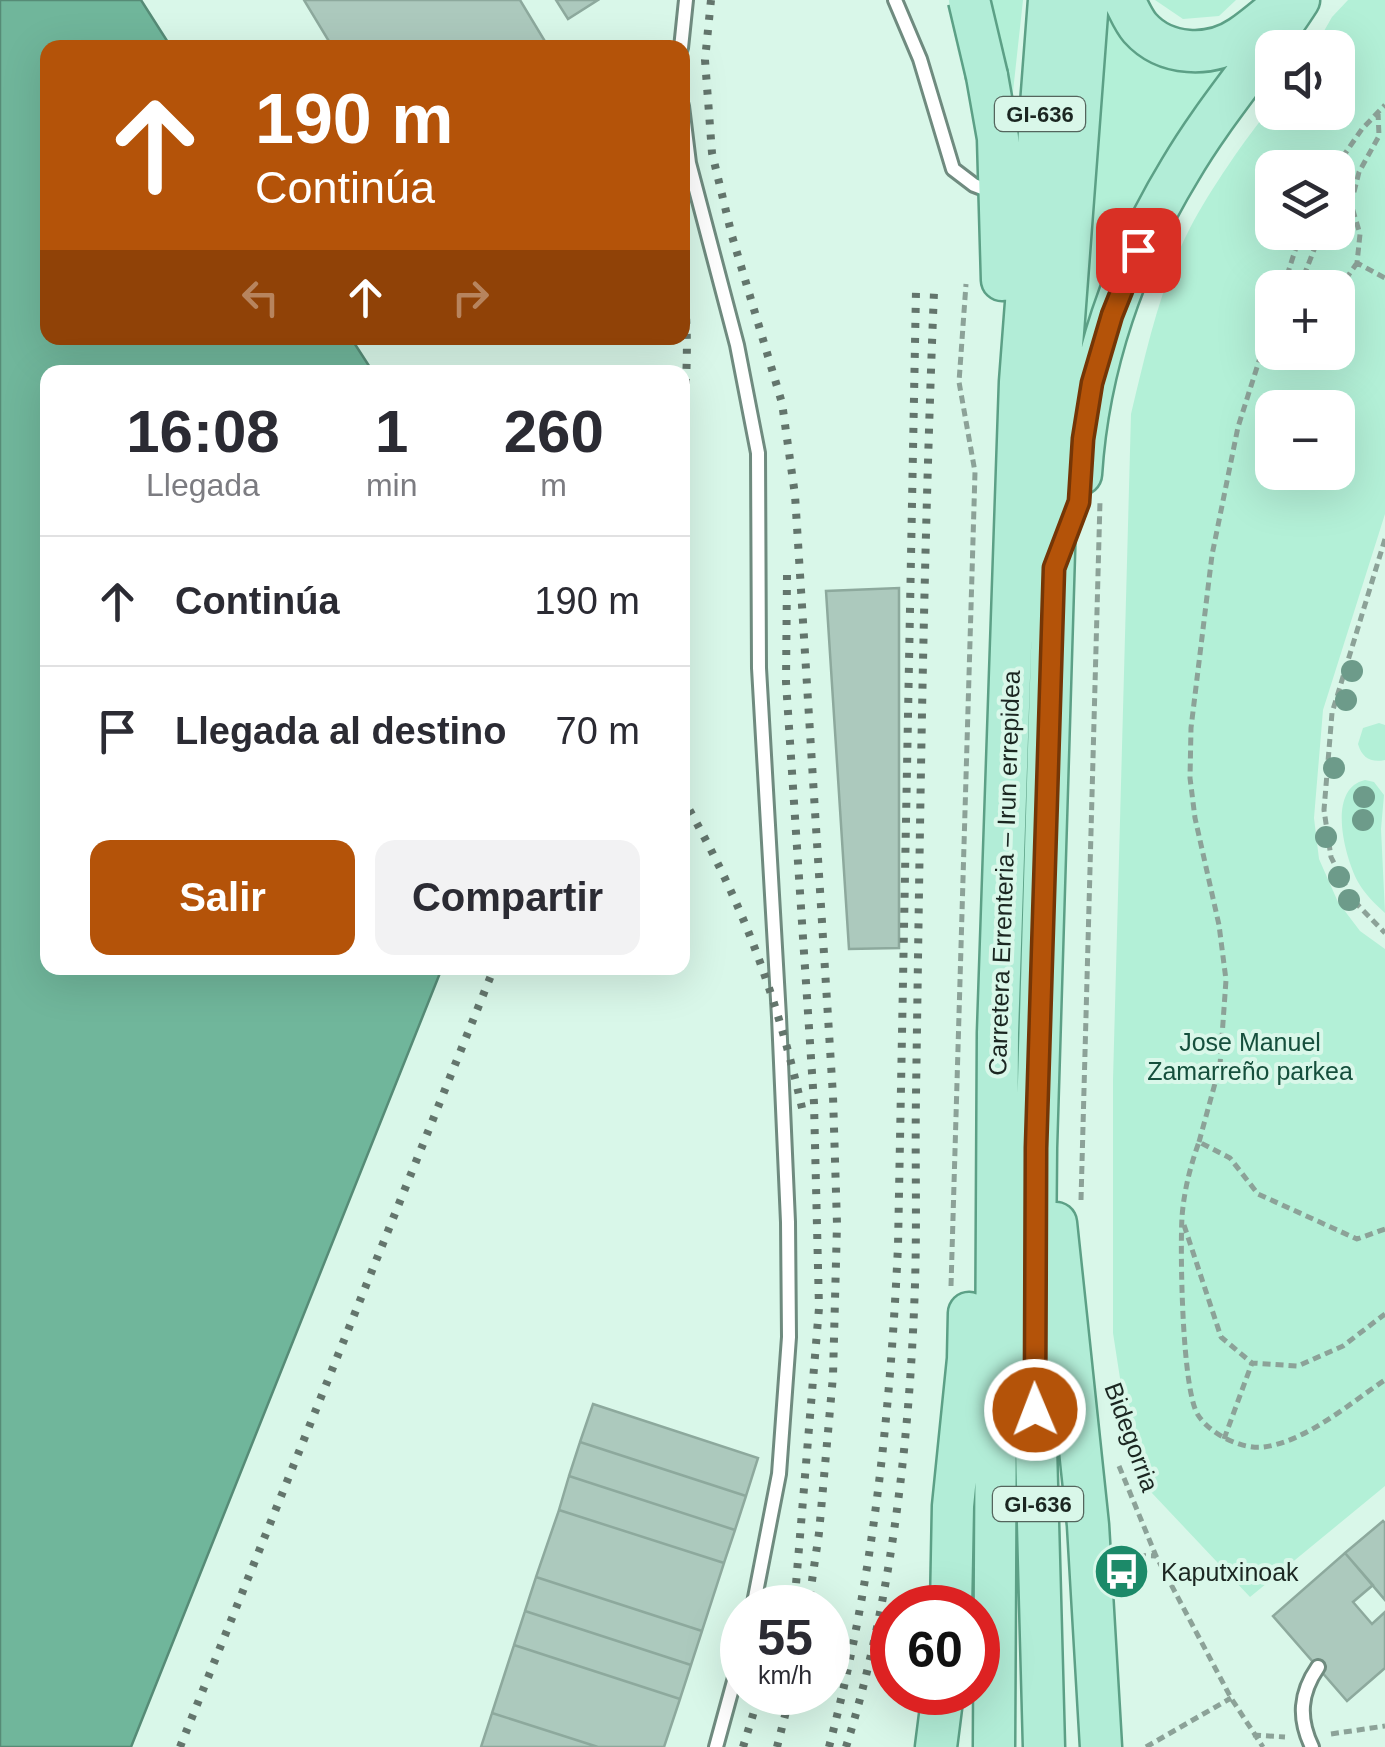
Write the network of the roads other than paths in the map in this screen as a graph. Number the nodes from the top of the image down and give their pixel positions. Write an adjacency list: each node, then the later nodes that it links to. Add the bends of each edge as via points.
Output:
1 (686, 0): 9 (lane)
2 (895, 0): 11 (lane, via 953,169)
3 (970, 0): 11 (main road, bridge, via 998,138)
4 (1049, 0): 12 (main road, Carretera Errenteria – Irun errepidea / GI-636)
5 (1088, 0): 13 (main road, Carretera Errenteria – Irun errepidea / GI-636, via 1060,366)
6 (1124, 0): 7 (main road, via 1155,41 1202,52 1238,40)
7 (1288, 0)
8 (1299, 0): 13 (main road, via 1180,168 1126,277 1092,383 1079,502)
9 (682, 40)
10 (690, 167): 16 (lane, via 738,345 758,453 759,668 789,1337 778,1474)
11 (1002, 196): 12 (main road, via 1002,308)
12 (1020, 382): 14 (main road, Carretera Errenteria – Irun errepidea / GI-636)
13 (1054, 568): 15 (main road, Carretera Errenteria – Irun errepidea / GI-636)
14 (998, 1098): 17 (main road, via 972,1183); 23 (main road, Carretera Errenteria – Irun errepidea / GI-636)
15 (1036, 1148): 24 (main road, Carretera Errenteria – Irun errepidea / GI-636, via 1034,1373); 25 (main road, via 1059,1236 1088,1525)
16 (757, 1585)
17 (951, 1585)
18 (1318, 1667): 26 (lane, via 1306,1684 1301,1713)
19 (725, 1715): 21 (lane)
20 (939, 1715): 22 (main road)
21 (716, 1747)
22 (936, 1747)
23 (994, 1747)
24 (1044, 1747)
25 (1101, 1747)
26 (1312, 1747)

